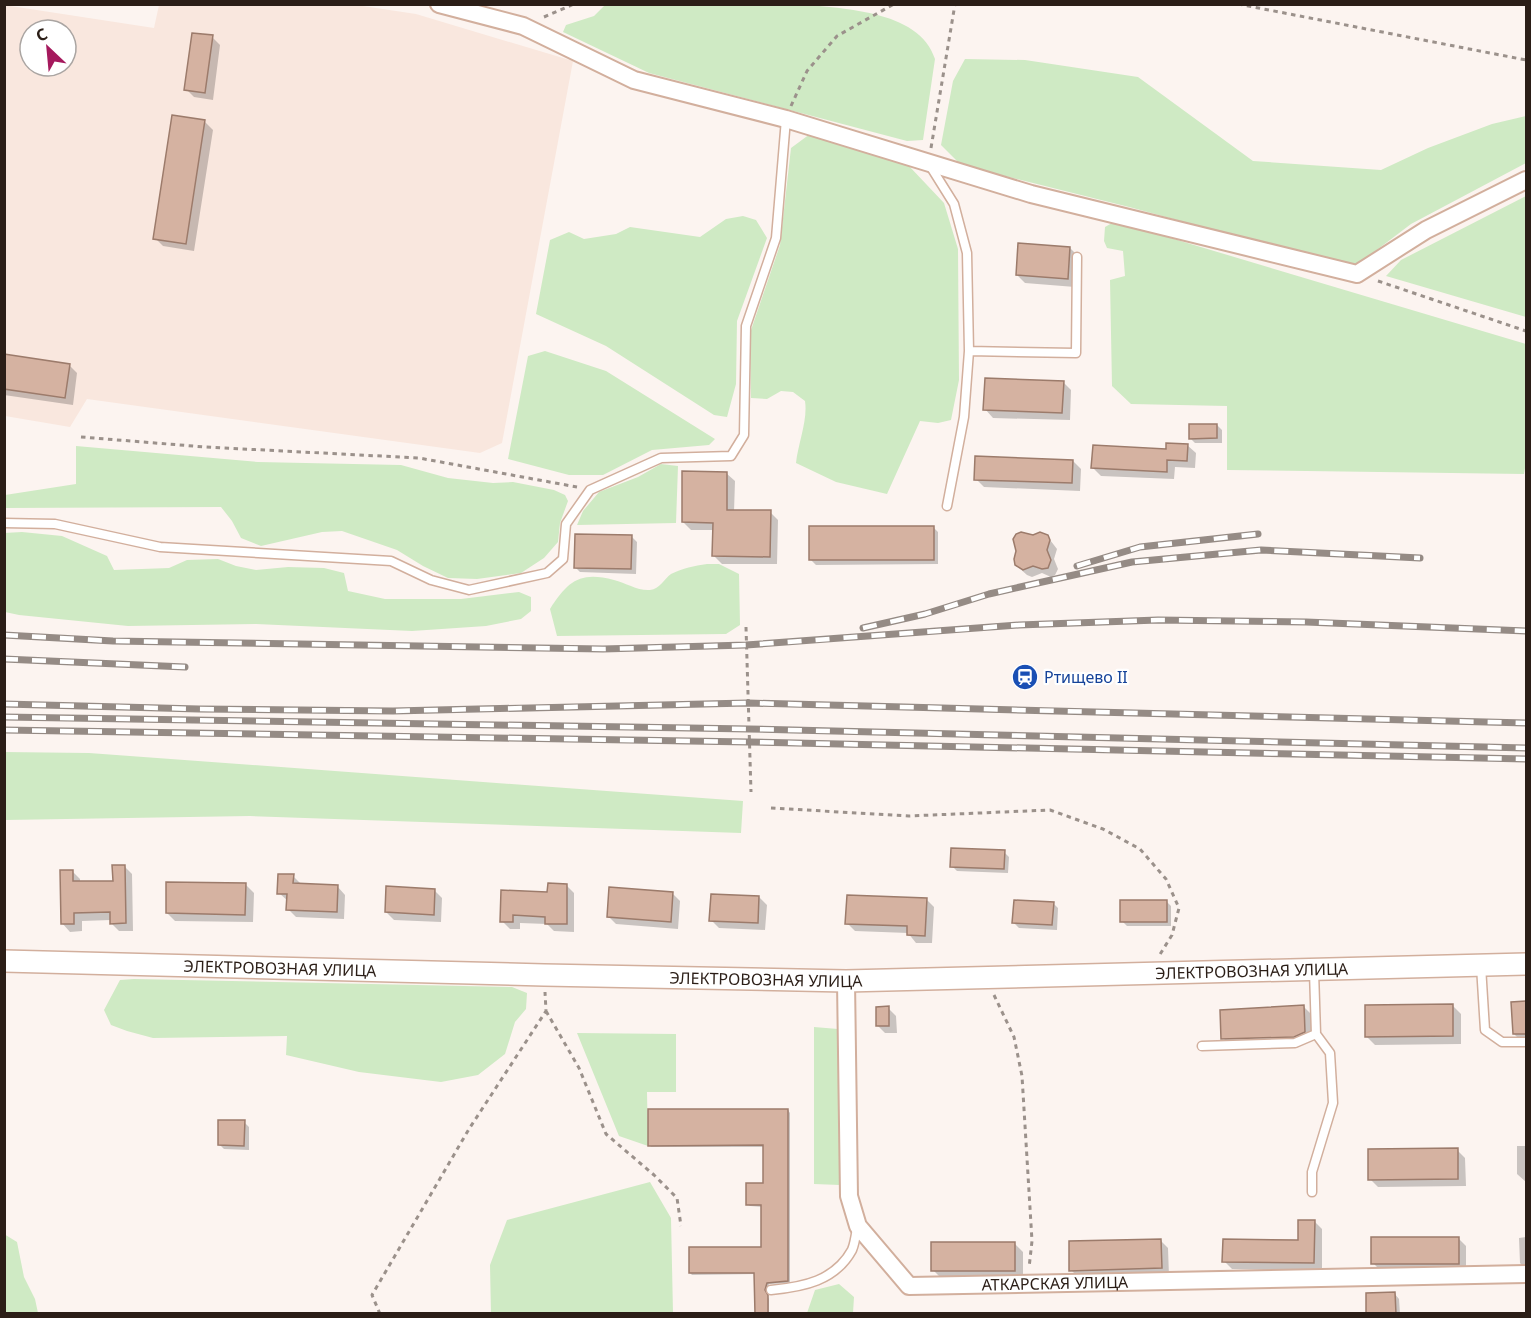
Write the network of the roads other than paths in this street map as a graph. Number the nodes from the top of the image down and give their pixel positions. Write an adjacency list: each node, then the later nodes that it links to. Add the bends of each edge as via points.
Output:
1 (439, 4): 2 (street, via 523,26 634,80)
2 (786, 118): 3 (street); 8 (lane, via 776,238 746,326 744,435 731,456 661,458 590,490 566,524 563,559 547,573 469,590 431,580 391,561 160,547 55,524)
3 (929, 164): 4 (street, via 1031,194 1357,274 1426,230); 6 (lane, via 954,204 967,253)
4 (1527, 180)
5 (1077, 257): 6 (lane, via 1076,353)
6 (969, 351): 7 (lane, via 964,417)
7 (947, 506)
8 (4, 523)
9 (4, 961): 13 (street, ЭЛЕКТРОВОЗНАЯ УЛИЦА)
10 (1527, 964): 11 (street, ЭЛЕКТРОВОЗНАЯ УЛИЦА)
11 (1481, 965): 12 (street, ЭЛЕКТРОВОЗНАЯ УЛИЦА); 15 (lane, via 1485,1030 1502,1042)
12 (1314, 969): 13 (street, ЭЛЕКТРОВОЗНАЯ УЛИЦА); 14 (lane)
13 (846, 981): 18 (street, АТКАРСКАЯ УЛИЦА, via 849,1196)
14 (1316, 1034): 16 (lane, via 1295,1043); 17 (lane, via 1330,1053 1333,1103 1312,1172)
15 (1527, 1042)
16 (1202, 1046)
17 (1312, 1192)
18 (858, 1226): 19 (street, АТКАРСКАЯ УЛИЦА, via 909,1286); 20 (lane, via 853,1248 840,1266 801,1287)
19 (1527, 1274)
20 (771, 1290)

